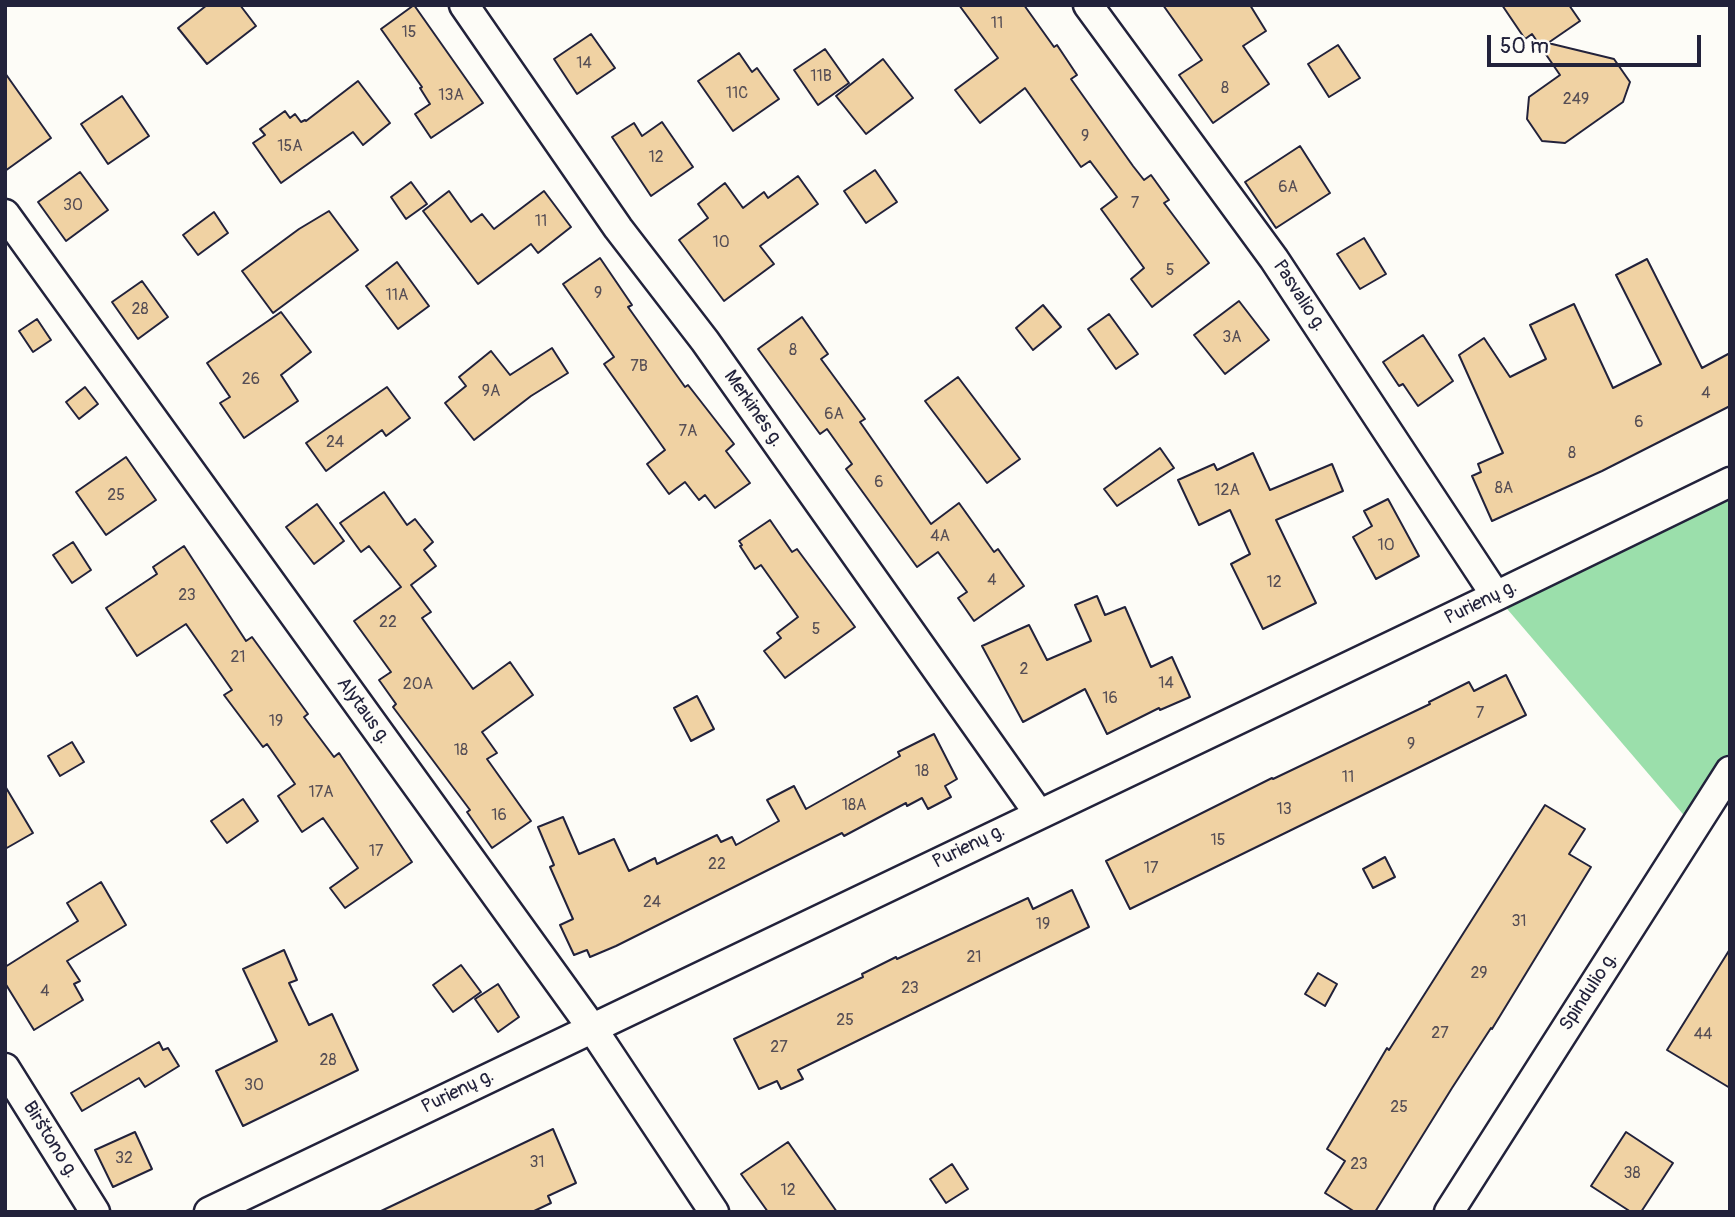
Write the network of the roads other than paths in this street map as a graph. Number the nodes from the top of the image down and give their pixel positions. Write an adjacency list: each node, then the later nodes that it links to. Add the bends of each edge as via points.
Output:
1 (464, 5): 7 (street, Merkinės g., via 618,228 705,341)
2 (1088, 5): 5 (street, Pasvalio g., via 1274,259)
3 (5, 214): 8 (street, Alytaus g.)
4 (1730, 482): 5 (street, Purienų g.)
5 (1496, 596): 7 (street, Purienų g.)
6 (1730, 771): 13 (street, Spindulio g.)
7 (1039, 814): 8 (street, Purienų g.)
8 (592, 1028): 11 (street, Purienų g.); 12 (street, Alytaus g.)
9 (5, 1068): 10 (street, Birštono g.)
10 (95, 1212)
11 (209, 1212)
12 (714, 1212)
13 (1449, 1212)

